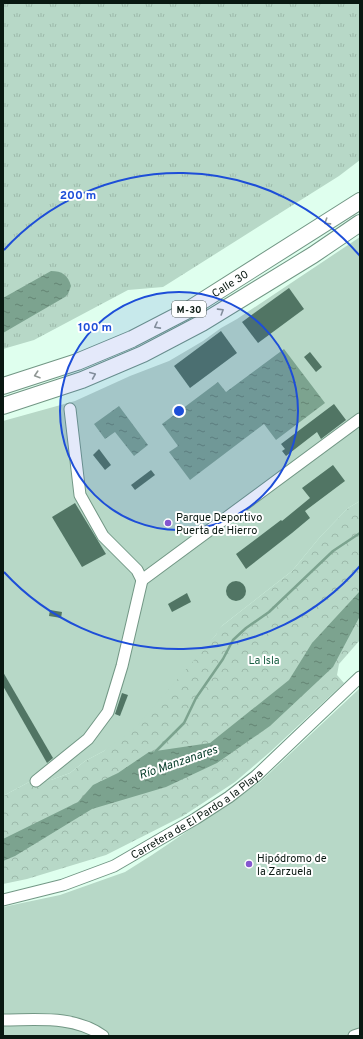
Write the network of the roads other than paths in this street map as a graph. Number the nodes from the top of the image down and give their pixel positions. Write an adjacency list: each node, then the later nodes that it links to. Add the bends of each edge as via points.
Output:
1 (360, 201): 3 (highway, Calle 30 / M-30, one-way to 3, via 188,310 77,362)
2 (360, 223): 4 (highway, Calle 30 / M-30, one-way to 2, via 82,380 143,354 202,323)
3 (3, 386)
4 (3, 406)
5 (70, 409): 7 (street, via 80,495 103,536 137,570)
6 (360, 419): 7 (street)
7 (142, 580): 9 (street, via 122,666 108,712 88,739)
8 (360, 677): 10 (street, Carretera de El Pardo a la Playa, via 256,776 195,819 114,866 63,885)
9 (36, 781)
10 (3, 900)
11 (3, 1020): 13 (street, via 69,1021)
12 (360, 1034): 14 (street)
13 (103, 1036)
14 (354, 1036)

